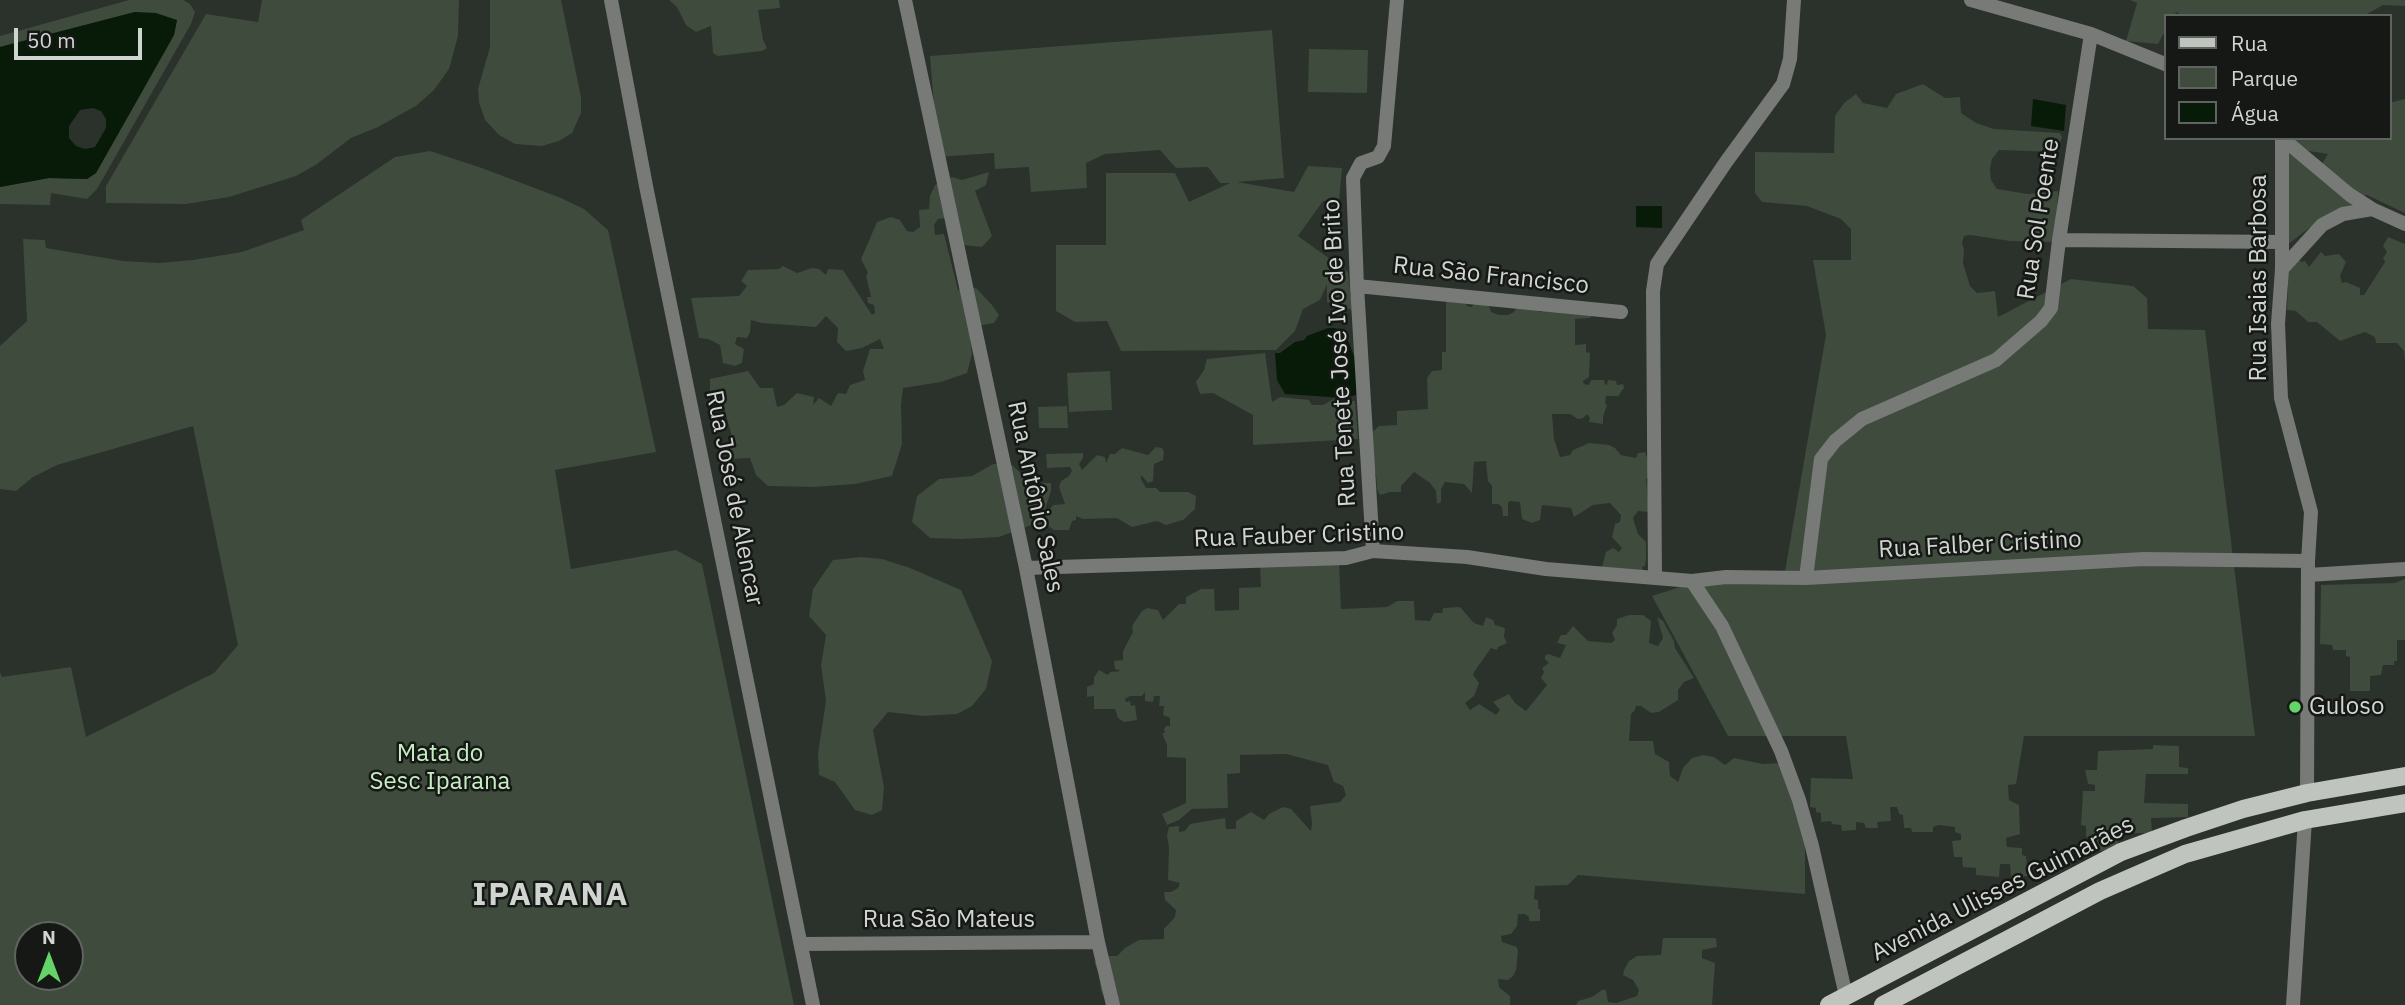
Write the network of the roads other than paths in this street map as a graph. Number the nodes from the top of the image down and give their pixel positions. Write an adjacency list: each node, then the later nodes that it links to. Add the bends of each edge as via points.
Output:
1 (611, 0): 29 (street, Rua José de Alencar)
2 (905, 0): 18 (street, Rua Antônio Sales)
3 (1397, 0): 15 (street, Rua Tenete José Ivo de Brito, via 1384,146 1378,157 1361,163 1353,178)
4 (1794, 0): 21 (street, via 1790,59 1783,84 1657,264 1653,291)
5 (1971, 0): 6 (street)
6 (2091, 34): 7 (street); 12 (street, Rua Sol Poente)
7 (2164, 64)
8 (2282, 140): 13 (street, Rua Isaias Barbosa)
9 (2284, 140): 10 (street)
10 (2372, 209): 11 (street); 14 (street, via 2343,214 2322,225)
11 (2405, 224)
12 (2059, 240): 13 (street); 22 (street, Rua Sol Poente, via 2052,308 2041,321 1996,360 1862,419 1821,459)
13 (2282, 242): 14 (street, Rua Isaias Barbosa)
14 (2282, 269): 19 (street, Rua Isaias Barbosa, via 2278,324 2281,398 2311,512)
15 (1357, 286): 16 (street, Rua São Francisco); 17 (street, Rua Tenete José Ivo de Brito)
16 (1621, 312)
17 (1373, 551): 18 (street, Rua Fauber Cristino, via 1346,558); 21 (street, Rua Fauber Cristino)
18 (1026, 568): 28 (street, Rua Antônio Sales)
19 (2308, 568): 20 (street, Rua Falber Cristino); 22 (street, Rua Falber Cristino, via 2144,559); 25 (street, Rua Isaias Barbosa)
20 (2405, 569)
21 (1655, 578): 23 (street, Rua Falber Cristino)
22 (1806, 579): 23 (street, Rua Falber Cristino)
23 (1692, 581): 30 (street, via 1722,626 1786,763 1812,846)
24 (2405, 776): 25 (main road, Avenida Ulisses Guimarães)
25 (2308, 793): 30 (main road, Avenida Ulisses Guimarães, via 2243,809 2121,852)
26 (2405, 803): 27 (main road, Avenida Ulisses Guimarães)
27 (2305, 820): 34 (main road, Avenida Ulisses Guimarães, via 2185,854 2100,891); 35 (street)
28 (1098, 942): 29 (street, Rua São Mateus); 32 (street, Rua Antônio Sales)
29 (801, 944): 31 (street, Rua José de Alencar)
30 (1846, 996): 33 (main road, Avenida Ulisses Guimarães)
31 (813, 1005)
32 (1113, 1005)
33 (1829, 1005)
34 (1883, 1005)
35 (2293, 1005)

